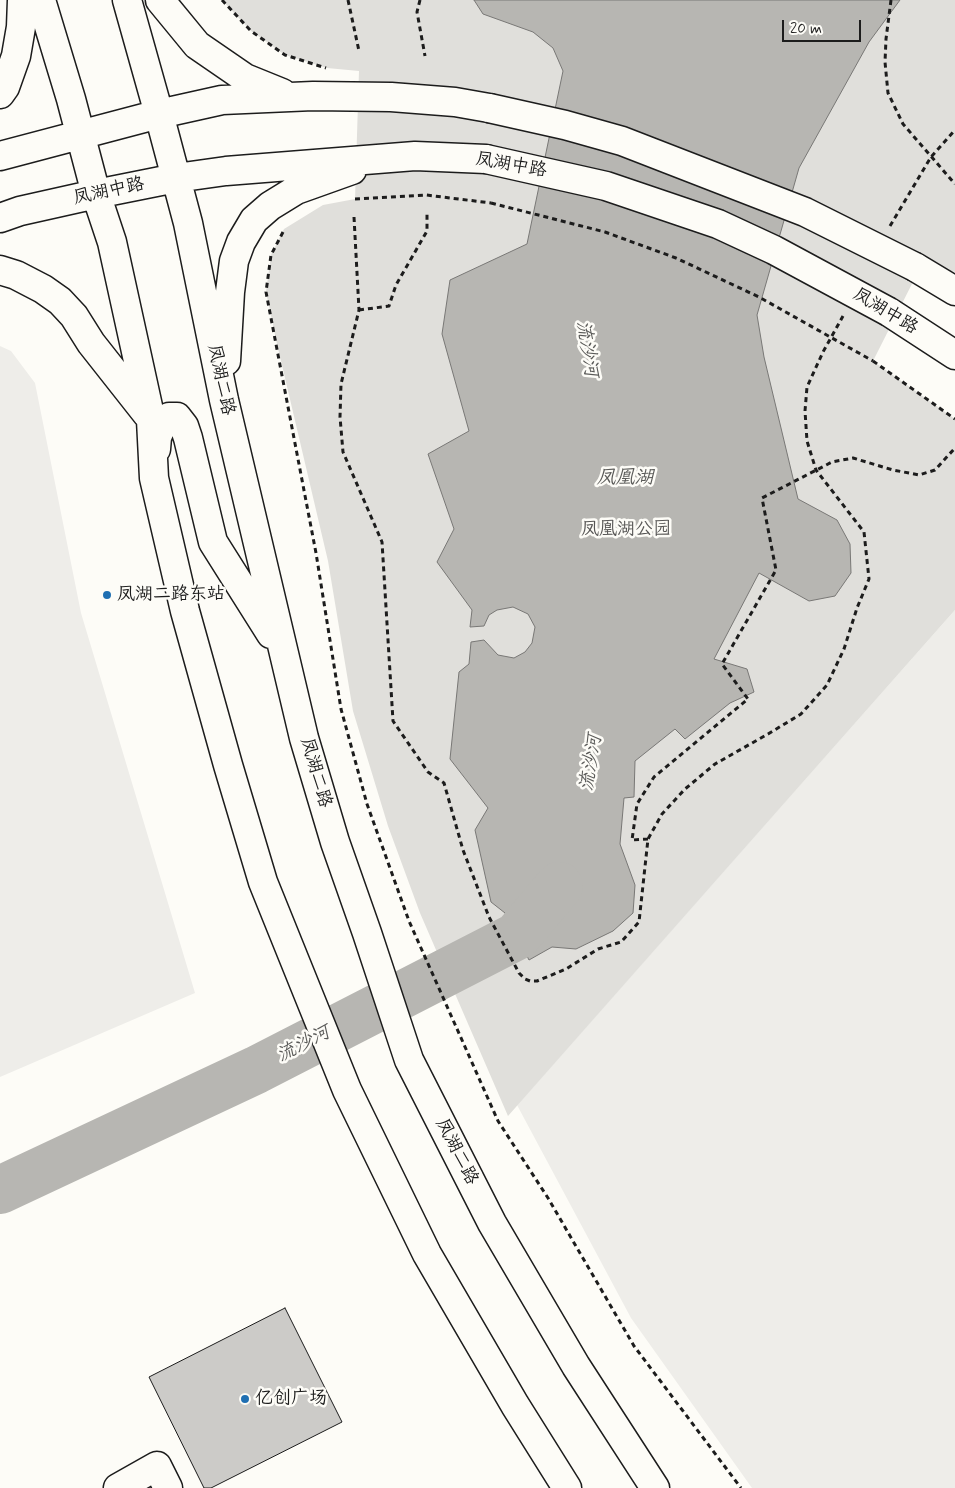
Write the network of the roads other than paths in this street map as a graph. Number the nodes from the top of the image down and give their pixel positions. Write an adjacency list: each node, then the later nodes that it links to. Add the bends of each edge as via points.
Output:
1 (22, 0): 5 (street, via 16,56)
2 (41, 0): 8 (street)
3 (127, 0): 7 (street, 凤湖二路)
4 (160, 0): 6 (street, via 197,45 245,78 294,96)
5 (0, 94)
6 (358, 96): 7 (street, via 222,100); 15 (street, bridge, via 455,102 622,140 805,212 915,267)
7 (160, 114): 8 (street); 11 (street, 凤湖二路)
8 (80, 135): 9 (street); 12 (street)
9 (0, 156)
10 (384, 158): 11 (street, 凤湖中路); 16 (street, 凤湖中路, bridge, via 486,159 606,186 718,224 774,250 889,312); 17 (street, via 296,190 254,220 240,242 234,261)
11 (176, 178): 12 (street, 凤湖中路); 17 (street, 凤湖二路)
12 (96, 194): 13 (street, 凤湖中路); 18 (street, via 112,242)
13 (0, 218)
14 (0, 270): 18 (street, via 16,275 60,301)
15 (955, 291)
16 (955, 355)
17 (224, 400): 20 (street, 凤湖二路)
18 (151, 420): 19 (street)
19 (154, 478): 20 (street, via 157,437 163,422 169,417 177,417 188,438 213,542); 23 (street, via 225,755 263,882 296,966 347,1090 427,1254)
20 (282, 652): 24 (street, 凤湖二路, via 332,833 409,1060 492,1223 576,1366)
21 (118, 1488): 22 (street, via 157,1466)
22 (168, 1488)
23 (567, 1488)
24 (655, 1488)

